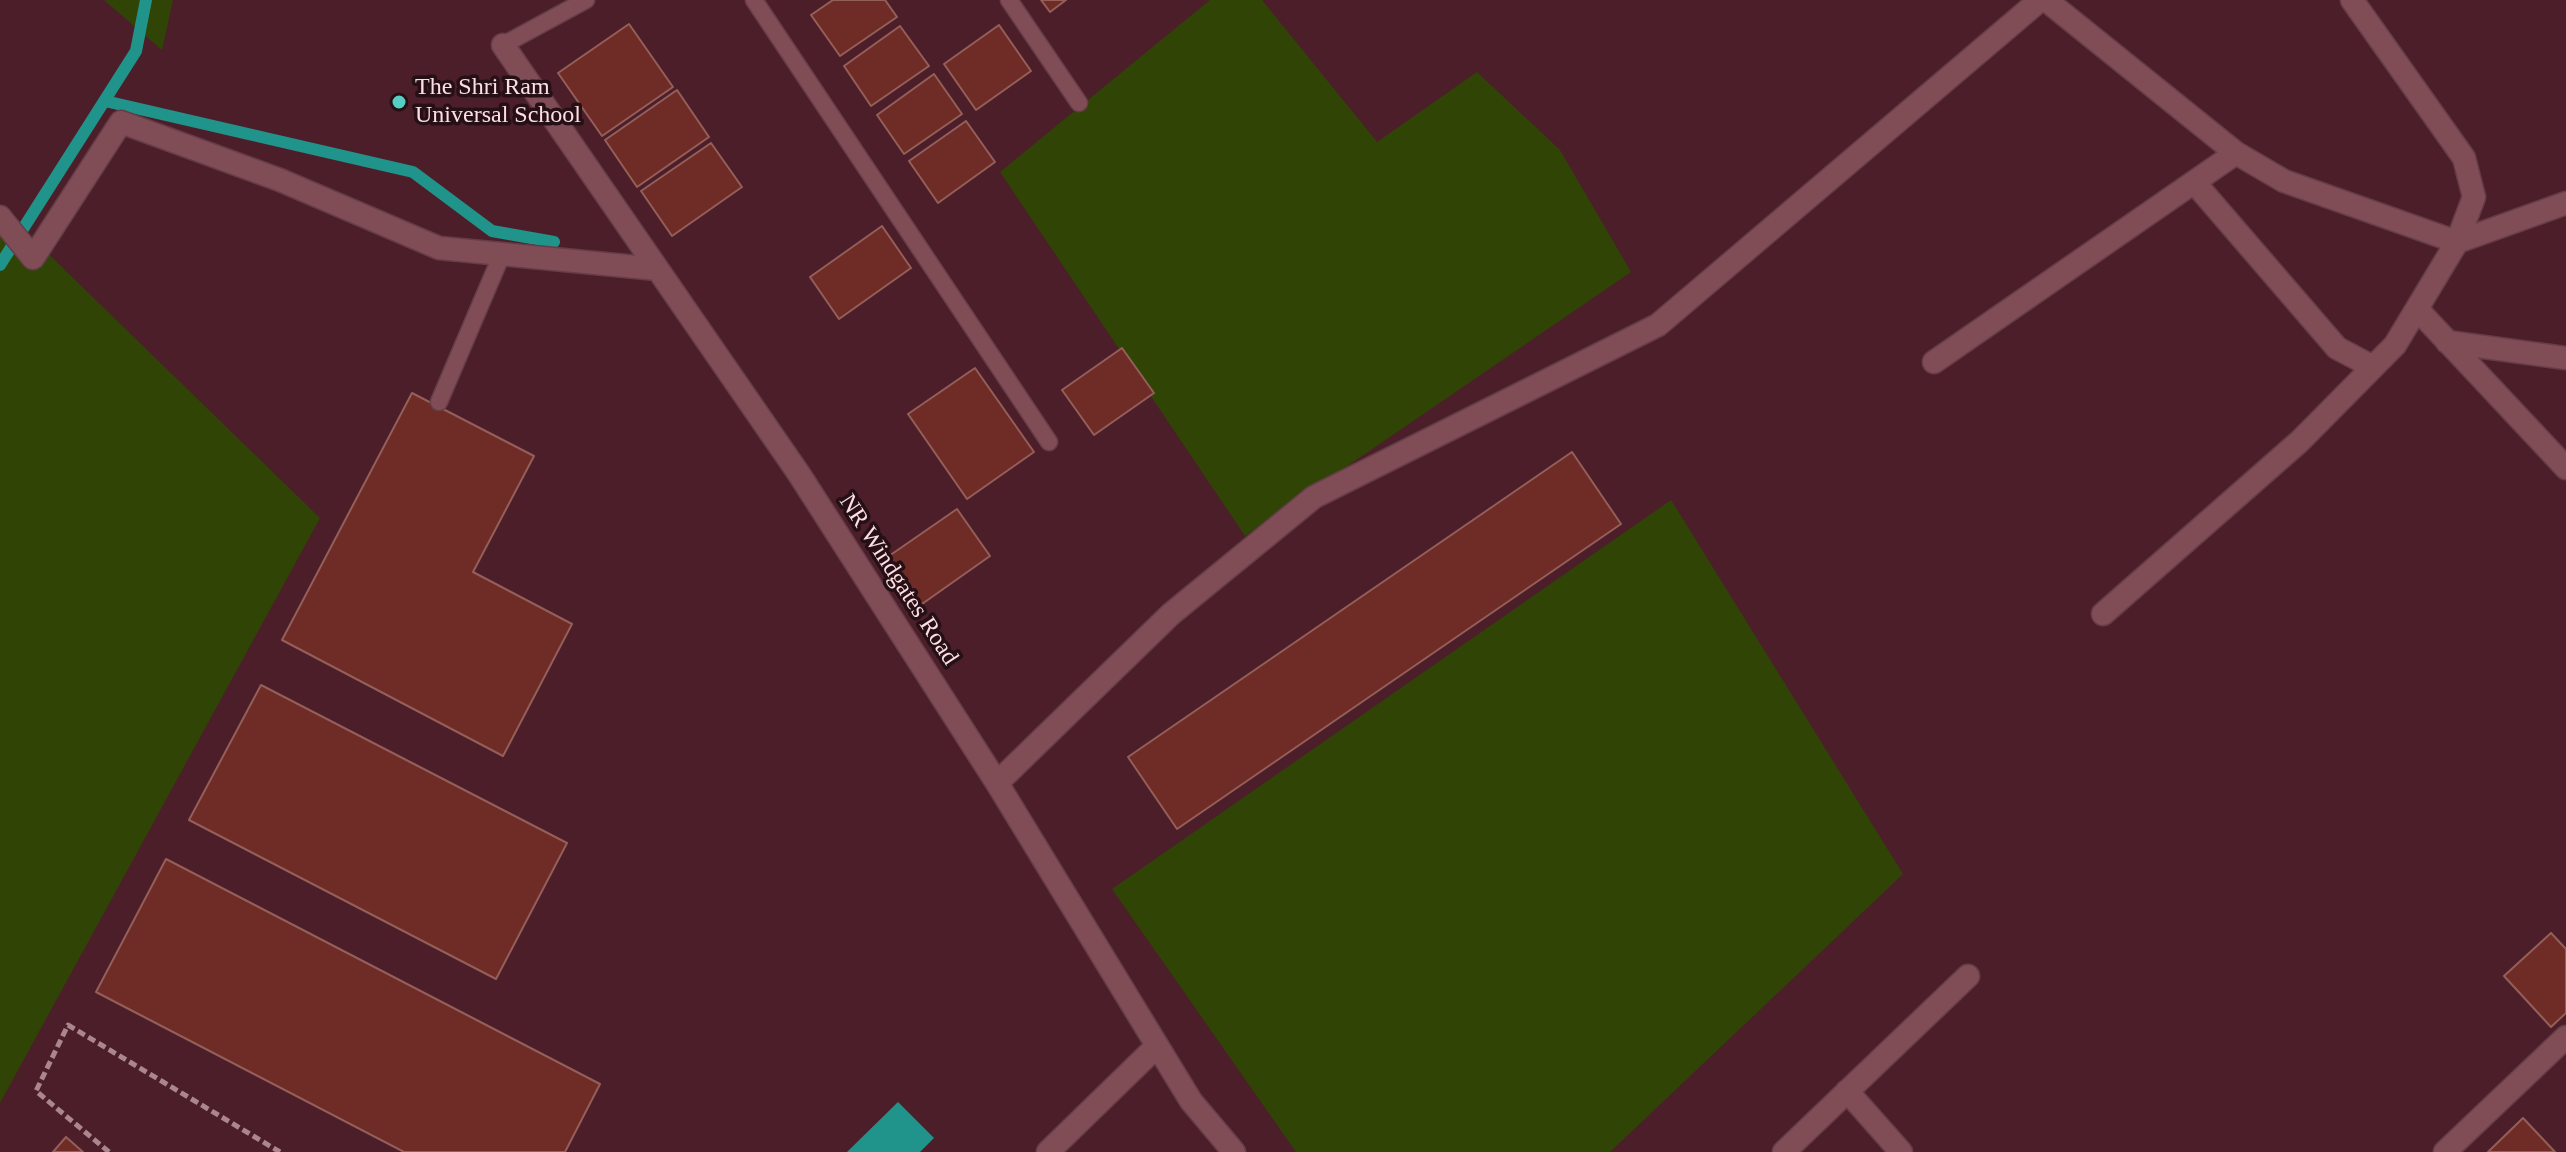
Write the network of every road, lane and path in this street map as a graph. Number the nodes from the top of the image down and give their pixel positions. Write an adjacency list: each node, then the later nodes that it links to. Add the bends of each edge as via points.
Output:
1 (586, 0): 7 (lane)
2 (754, 0): 22 (lane)
3 (1009, 0): 8 (lane)
4 (2040, 0): 25 (street, via 1658,325 1314,497 1171,614)
5 (2046, 0): 9 (street)
6 (2352, 0): 13 (street, via 2464,158 2474,197)
7 (503, 45): 15 (street, NR Windgates Road)
8 (1079, 103)
9 (2236, 153): 10 (street); 13 (street, via 2284,181)
10 (2194, 182): 19 (street); 20 (street, via 2337,348)
11 (2566, 203): 13 (street)
12 (0, 217): 14 (street, via 33,258 121,122 280,180 439,248)
13 (2457, 242): 16 (street)
14 (502, 254): 15 (street); 21 (lane)
15 (657, 269): 25 (street, NR Windgates Road, via 799,474)
16 (2417, 309): 17 (street); 20 (street, via 2395,345)
17 (2447, 342): 18 (street); 23 (street)
18 (2566, 358)
19 (1934, 362)
20 (2373, 367): 24 (street, via 2300,441)
21 (439, 402)
22 (1049, 442)
23 (2566, 468)
24 (2103, 614)
25 (997, 783): 28 (street, NR Windgates Road)
26 (1968, 976): 29 (street)
27 (2566, 1037): 36 (street)
28 (1157, 1046): 32 (street); 33 (street, NR Windgates Road, via 1191,1101)
29 (1847, 1091): 34 (street); 35 (street)
30 (109, 1152): 31 (path, via 36,1091 68,1025)
31 (280, 1152)
32 (1048, 1152)
33 (1234, 1152)
34 (1784, 1152)
35 (1901, 1152)
36 (2445, 1152)

